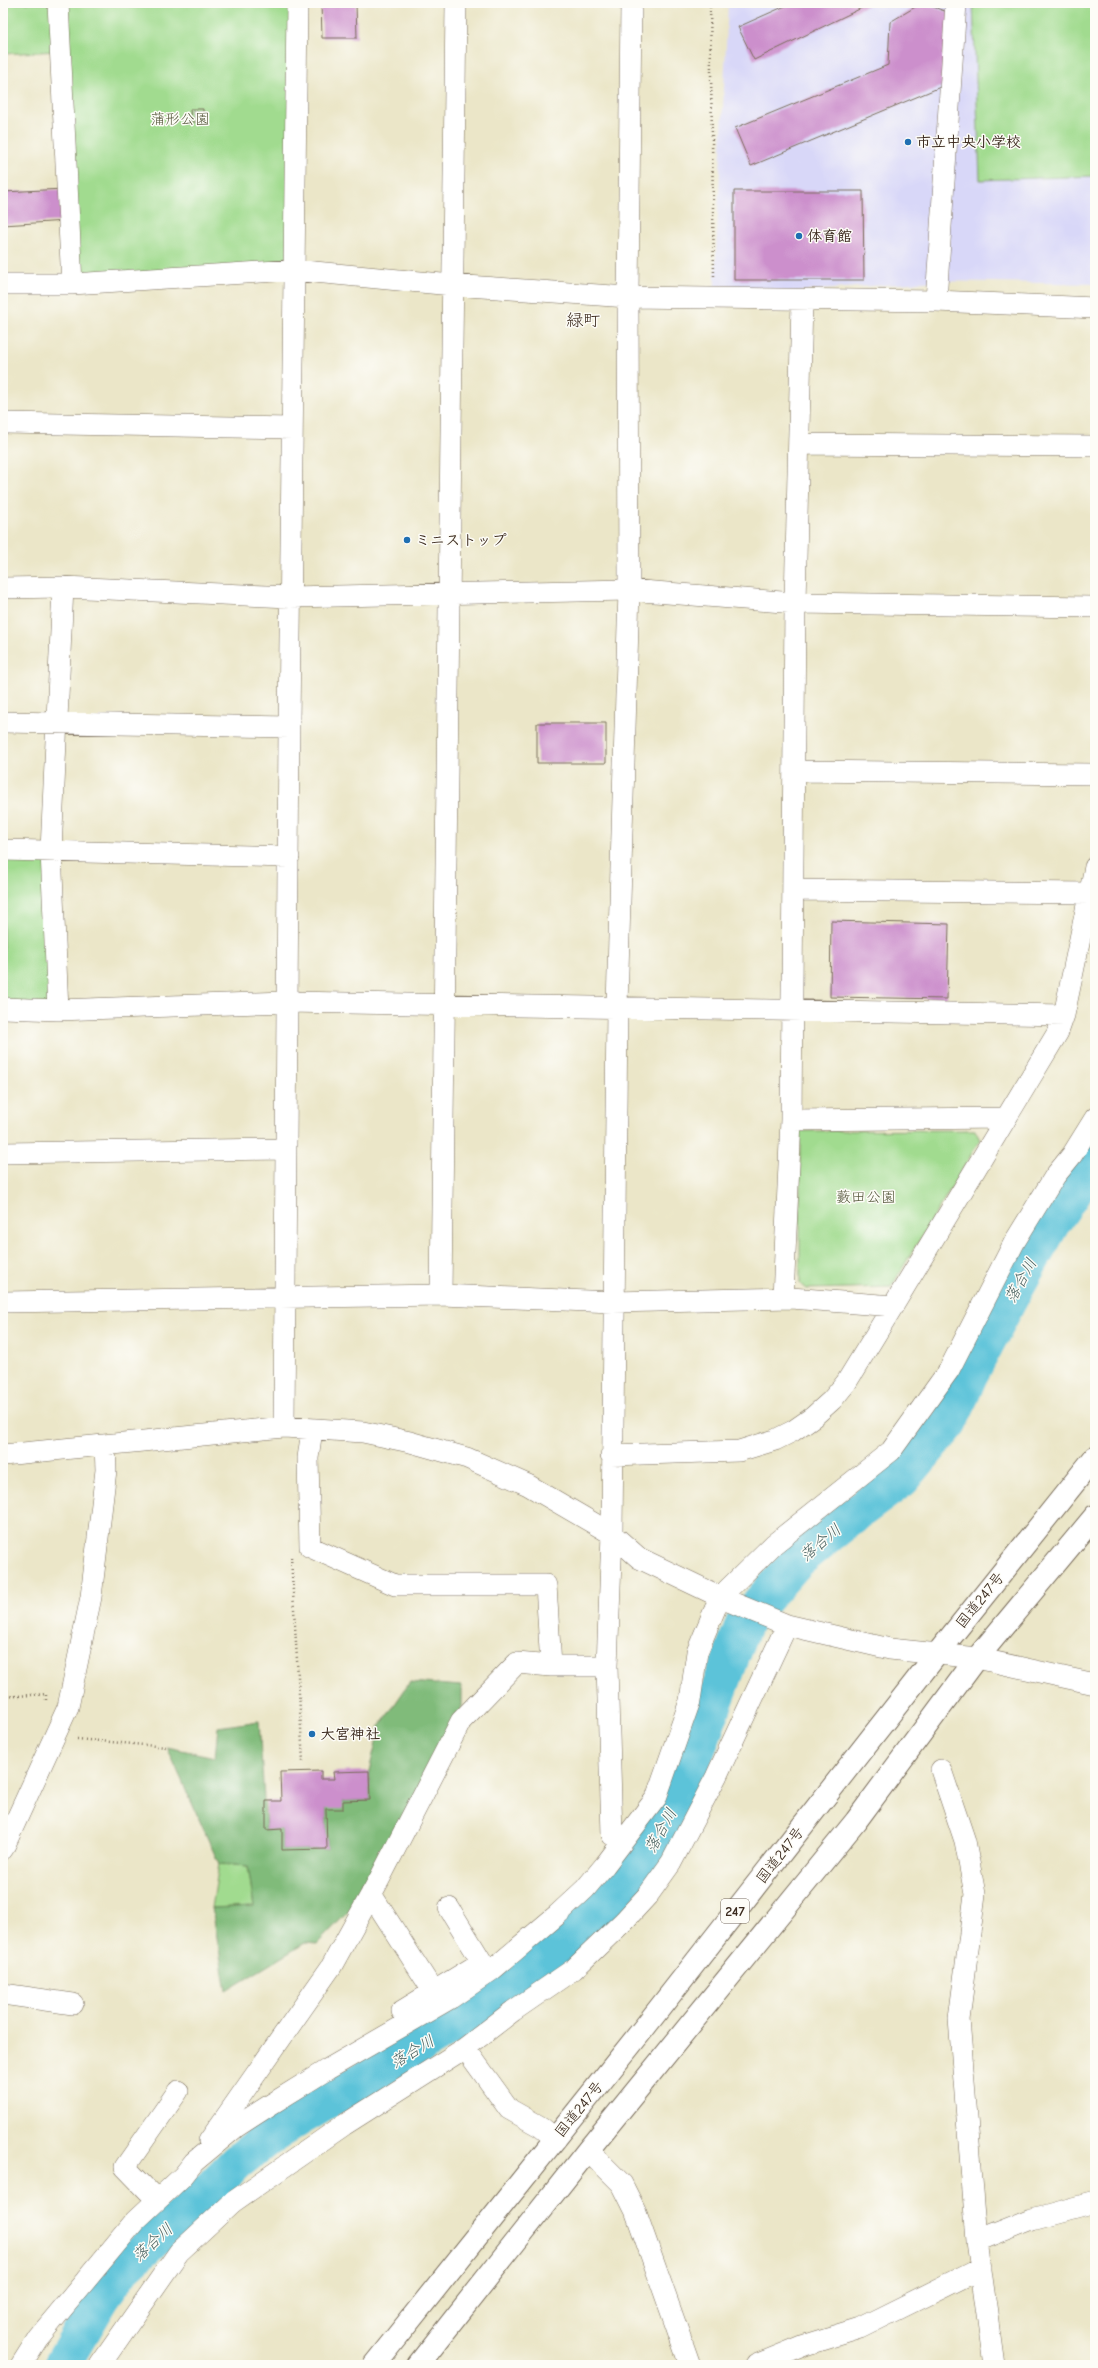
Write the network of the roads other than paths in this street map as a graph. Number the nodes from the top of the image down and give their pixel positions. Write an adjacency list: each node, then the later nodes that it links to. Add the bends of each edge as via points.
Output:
1 (58, 3): 8 (street)
2 (297, 3): 6 (street)
3 (456, 3): 9 (street)
4 (631, 3): 10 (street)
5 (956, 3): 12 (street)
6 (293, 270): 8 (street); 9 (street); 15 (street)
7 (3, 284): 8 (street)
8 (72, 284)
9 (452, 285): 10 (street); 21 (street)
10 (628, 297): 11 (street); 20 (street)
11 (802, 300): 12 (street); 16 (street)
12 (936, 301): 13 (street)
13 (1095, 308)
14 (3, 423): 15 (street)
15 (292, 428): 22 (street)
16 (800, 444): 17 (street); 23 (street)
17 (1095, 446)
18 (63, 587): 19 (street); 22 (street); 26 (street)
19 (3, 588)
20 (628, 590): 21 (street); 23 (street); 38 (street)
21 (449, 594): 22 (street); 37 (street)
22 (290, 597): 27 (street)
23 (795, 603): 24 (street); 28 (street)
24 (1095, 607)
25 (3, 722): 26 (street)
26 (56, 723): 27 (street); 31 (street)
27 (288, 728): 32 (street)
28 (795, 771): 29 (street); 34 (street)
29 (1095, 774)
30 (3, 850): 31 (street)
31 (51, 851): 32 (street); 40 (street)
32 (289, 857): 36 (street)
33 (1095, 867): 35 (street)
34 (793, 890): 35 (street); 41 (street)
35 (1090, 893): 42 (street)
36 (286, 1002): 37 (street); 40 (street); 46 (street)
37 (445, 1004): 38 (street); 48 (street)
38 (617, 1006): 41 (street); 52 (street)
39 (3, 1008): 40 (street)
40 (58, 1010)
41 (792, 1010): 42 (street); 45 (street)
42 (1064, 1015): 43 (street, via 1058,1032)
43 (1005, 1118): 45 (street); 53 (street)
44 (1095, 1118): 62 (street, via 1015,1241 949,1370 891,1451 774,1544)
45 (790, 1120): 50 (street)
46 (286, 1149): 47 (street); 49 (street)
47 (3, 1153)
48 (441, 1295): 49 (street); 52 (street)
49 (284, 1297): 51 (street); 54 (street)
50 (783, 1298): 52 (street); 53 (street)
51 (3, 1302)
52 (613, 1302): 58 (street)
53 (893, 1306): 58 (street, via 846,1383 832,1400 793,1431 775,1440 739,1451)
54 (284, 1427): 55 (street); 56 (street)
55 (312, 1430): 61 (street, via 362,1432 467,1458 528,1485); 66 (street, via 308,1458 310,1547 395,1585 546,1585)
56 (105, 1444): 57 (street); 71 (street, via 106,1470 91,1596 68,1707 52,1737)
57 (3, 1455)
58 (611, 1455): 61 (street)
59 (1095, 1457): 64 (highway, 国道247号 / 247)
60 (1095, 1516): 65 (highway, 247)
61 (612, 1534): 62 (street, via 638,1558); 67 (street)
62 (726, 1599): 63 (street); 78 (street, via 697,1652 690,1701 656,1798 585,1889 492,1970 451,1998)
63 (787, 1625): 64 (street, via 890,1649); 77 (street, via 716,1777 671,1863 648,1895 597,1949 574,1969)
64 (937, 1654): 65 (street); 80 (highway, 国道247号 / 247)
65 (977, 1658): 68 (street); 81 (highway, 247, via 856,1821)
66 (551, 1666): 67 (street); 72 (street, via 517,1663 461,1721)
67 (607, 1666): 70 (street)
68 (1095, 1684)
69 (941, 1770): 85 (street, via 965,1841 975,1894 959,2019)
70 (612, 1835)
71 (3, 1849)
72 (371, 1894): 74 (street); 82 (street, via 331,1967)
73 (449, 1908): 74 (street, via 482,1962)
74 (432, 1991): 78 (street, via 321,2064)
75 (3, 1994): 76 (street)
76 (74, 2004)
77 (465, 2048): 80 (street, via 509,2109 541,2127); 88 (street, via 344,2125 233,2202 179,2252)
78 (312, 2079): 82 (street, via 236,2127)
79 (178, 2091): 83 (street, via 125,2166)
80 (556, 2139): 89 (highway, 国道247号 / 247)
81 (588, 2150): 90 (highway, 247); 91 (street, via 622,2184 636,2210)
82 (194, 2162): 83 (street)
83 (157, 2200): 87 (street, via 135,2221 102,2260 38,2338)
84 (1095, 2202): 85 (street, via 1032,2219)
85 (977, 2241): 86 (street)
86 (981, 2268): 92 (street, via 860,2328 805,2345); 93 (street)
87 (21, 2365)
88 (100, 2365)
89 (374, 2365)
90 (418, 2365)
91 (690, 2365)
92 (756, 2365)
93 (994, 2365)

